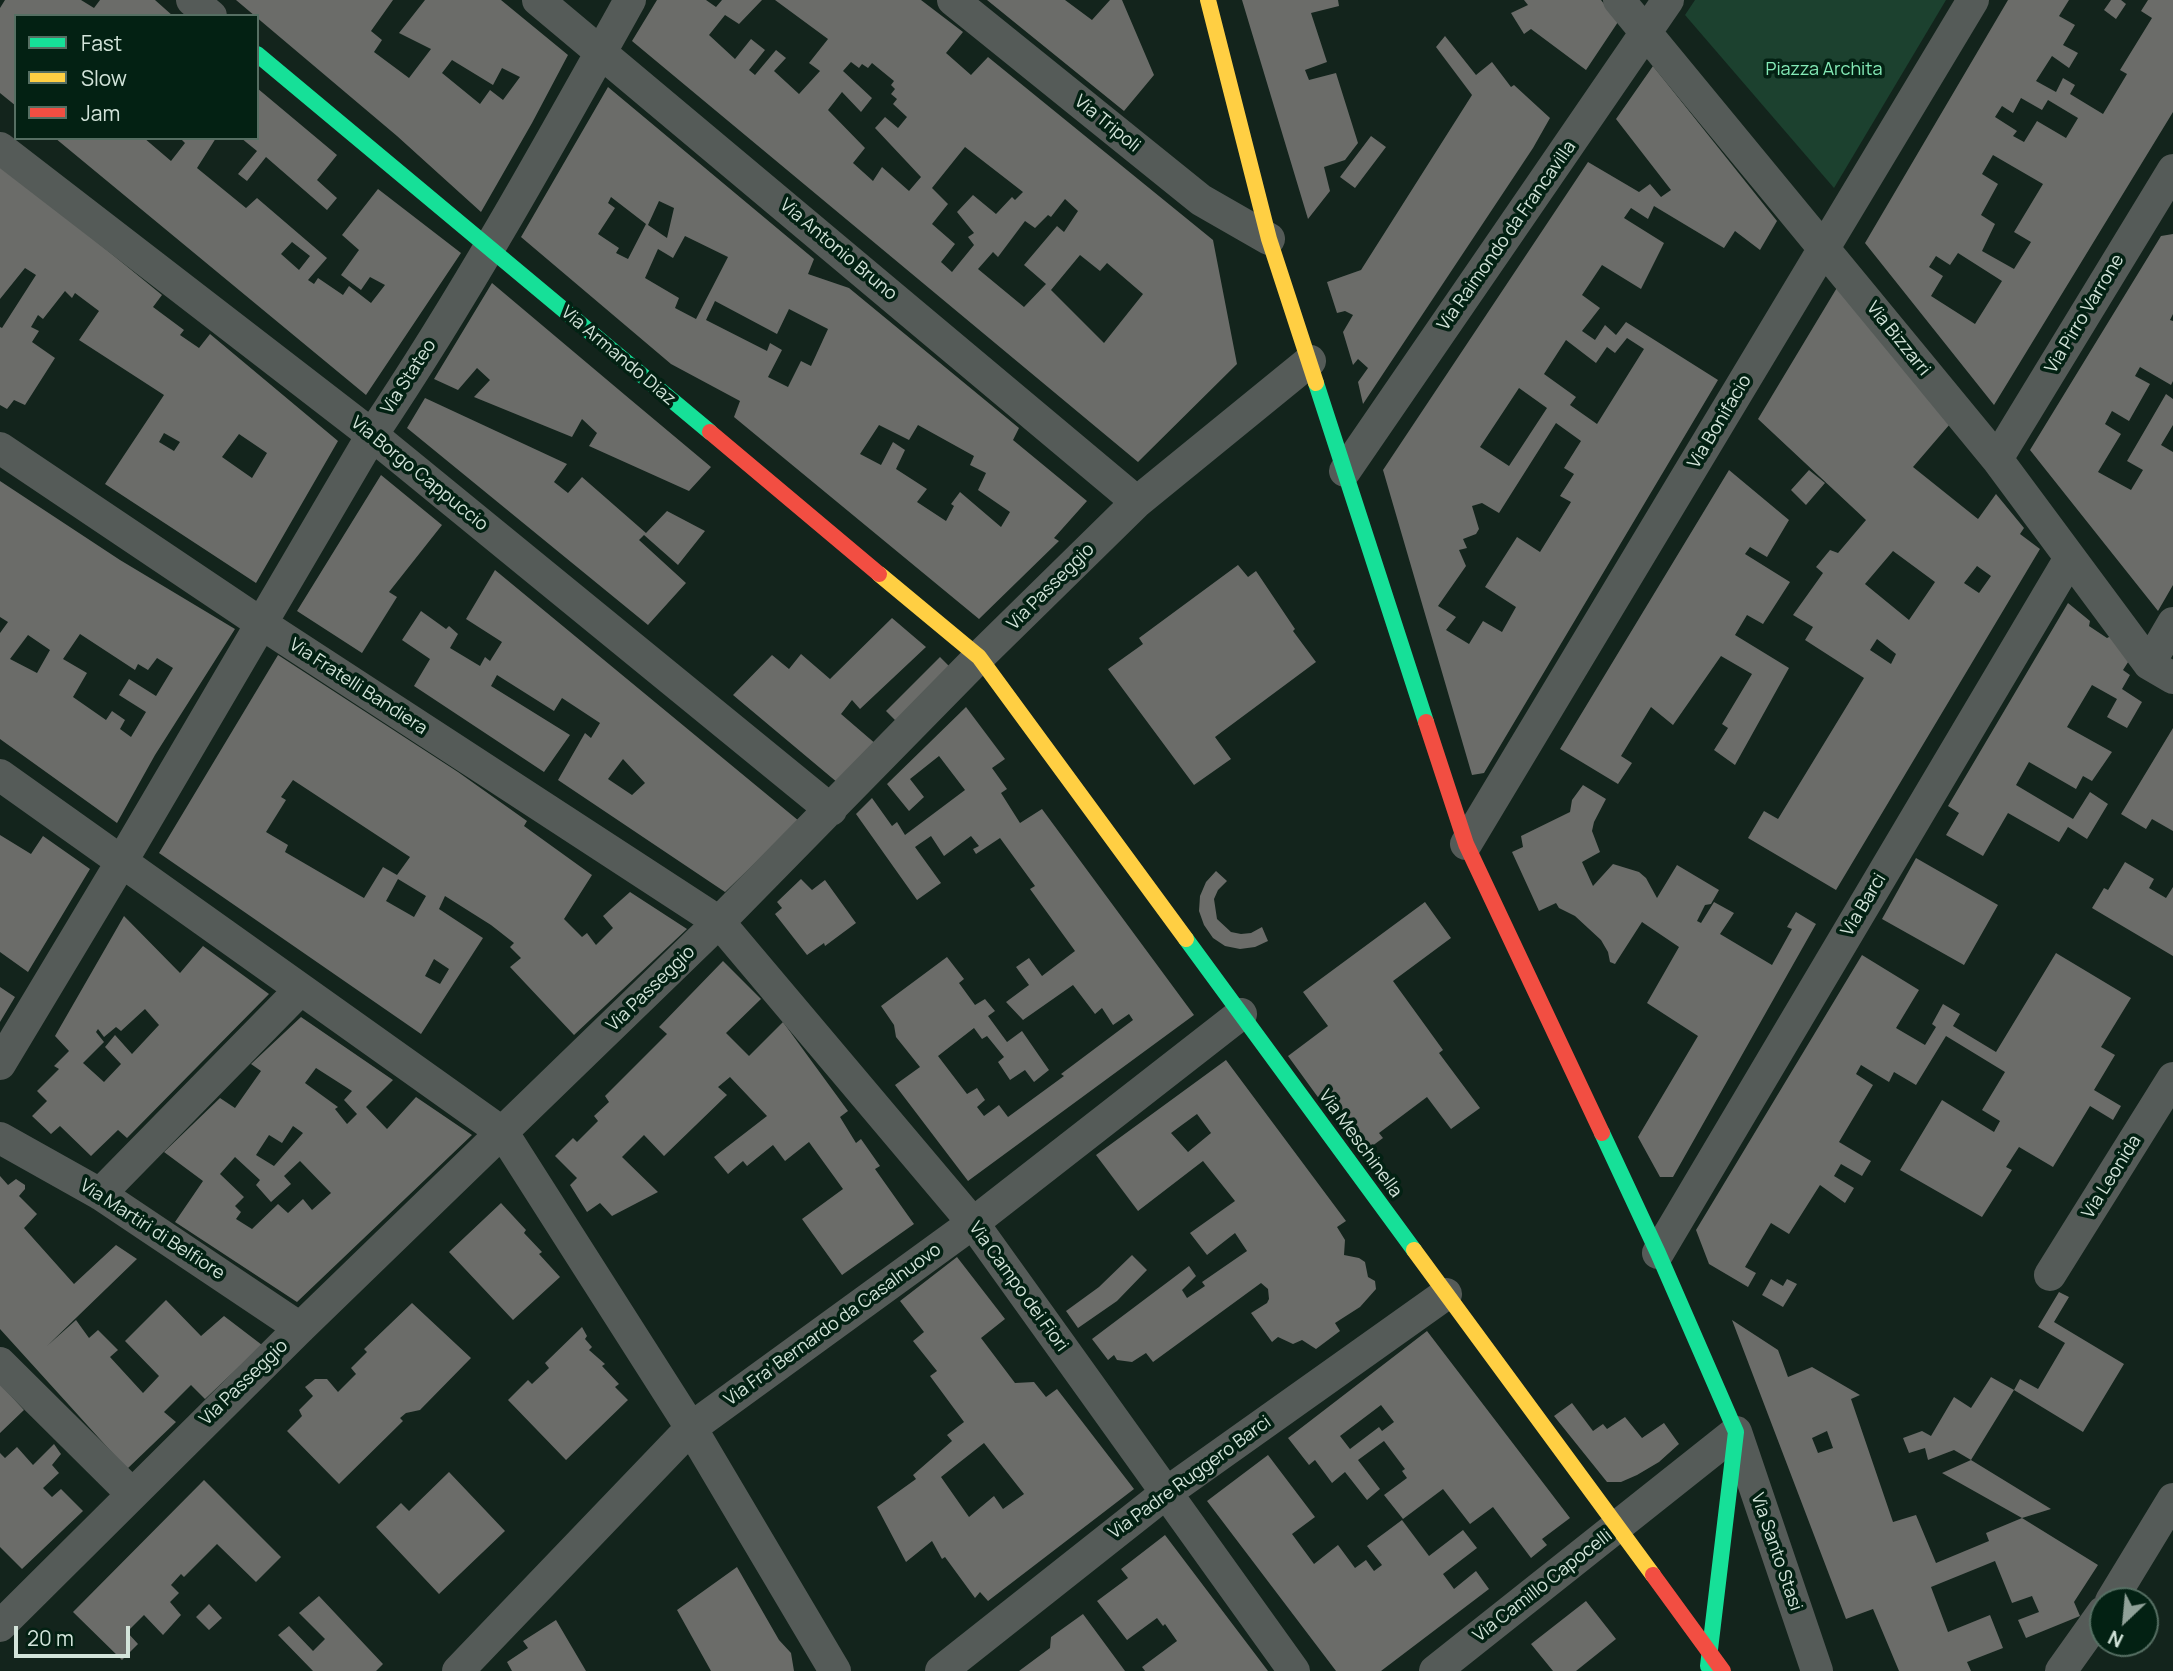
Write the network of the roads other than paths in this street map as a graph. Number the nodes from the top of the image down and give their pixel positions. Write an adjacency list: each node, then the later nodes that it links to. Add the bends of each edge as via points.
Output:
1 (192, 0): 9 (street)
2 (538, 0): 11 (street, Via Antonio Bruno)
3 (631, 0): 11 (street, Via Stateo)
4 (953, 0): 15 (street, Via Tripoli, via 1201,200)
5 (1208, 0): 15 (street)
6 (1619, 0): 10 (street, Via Bizzarri)
7 (1668, 0): 10 (street, Via Raimondo da Francavilla)
8 (1973, 0): 17 (street, Via Bonifacio)
9 (209, 14)
10 (1647, 33): 17 (street, Via Bizzarri); 22 (street, Via Raimondo da Francavilla)
11 (601, 52): 16 (street, Via Stateo); 23 (street, Via Antonio Bruno)
12 (259, 56): 16 (street, Via Armando Diaz)
13 (0, 148): 19 (street, Via Borgo Cappuccio)
14 (2173, 170): 21 (street, Via Pirro Varrone)
15 (1269, 239): 18 (street)
16 (489, 248): 19 (street, Via Stateo); 27 (street, Via Armando Diaz)
17 (1824, 248): 21 (street, Via Bizzarri); 31 (street, Via Bonifacio)
18 (1310, 361): 22 (street); 23 (street, Via Passeggio)
19 (372, 435): 26 (street, Via Stateo); 30 (street, Via Borgo Cappuccio)
20 (0, 448): 26 (street, Via Fratelli Bandiera)
21 (1997, 458): 24 (street, Via Bizzarri)
22 (1345, 471): 31 (street)
23 (1137, 502): 27 (street, Via Passeggio)
24 (2070, 558): 28 (street, Via Bizzarri); 42 (street, Via Barci)
25 (2173, 623): 28 (street)
26 (262, 624): 32 (street, Via Stateo); 33 (street, Via Fratelli Bandiera)
27 (979, 657): 30 (street, Via Passeggio); 35 (street, Via Meschinella)
28 (2161, 671)
29 (0, 775): 32 (street)
30 (831, 810): 33 (street, Via Passeggio)
31 (1466, 844): 42 (street)
32 (122, 861): 34 (street); 36 (street, Via Stateo)
33 (719, 922): 38 (street, Via Passeggio); 41 (street, Via Campo dei Fiori)
34 (300, 990): 38 (street); 40 (street)
35 (1241, 1014): 41 (street, Via Fra' Bernardo da Casalnuovo); 44 (street, Via Meschinella)
36 (0, 1064)
37 (2173, 1078): 43 (street, Via Leonida)
38 (503, 1133): 45 (street, Via Passeggio); 47 (street)
39 (0, 1138): 40 (street, Via Martiri di Belfiore)
40 (100, 1194): 45 (street, Via Martiri di Belfiore)
41 (973, 1223): 47 (street, Via Fra' Bernardo da Casalnuovo); 50 (street, Via Campo dei Fiori)
42 (1658, 1253): 48 (street)
43 (2050, 1275)
44 (1446, 1294): 50 (street, Via Padre Ruggero Barci); 52 (street, Via Meschinella)
45 (300, 1328): 49 (street, Via Passeggio)
46 (0, 1363): 49 (street)
47 (691, 1428): 57 (street, Via Fra' Bernardo da Casalnuovo); 58 (street)
48 (1736, 1432): 52 (street, Via Camillo Capocelli); 56 (street); 64 (street, Via Santo Stasi)
49 (131, 1493): 54 (street, Via Passeggio)
50 (1166, 1493): 59 (street, Via Padre Ruggero Barci); 60 (street, Via Campo dei Fiori)
51 (2173, 1499): 53 (street)
52 (1617, 1528): 56 (street, Via Meschinella); 61 (street, Via Camillo Capocelli)
53 (2120, 1587)
54 (6, 1606)
55 (2089, 1632): 65 (street)
56 (1709, 1653): 62 (street); 63 (street)
57 (458, 1671)
58 (835, 1671)
59 (941, 1671)
60 (1294, 1671)
61 (1435, 1671)
62 (1707, 1671)
63 (1723, 1671)
64 (1816, 1671)
65 (2061, 1671)

